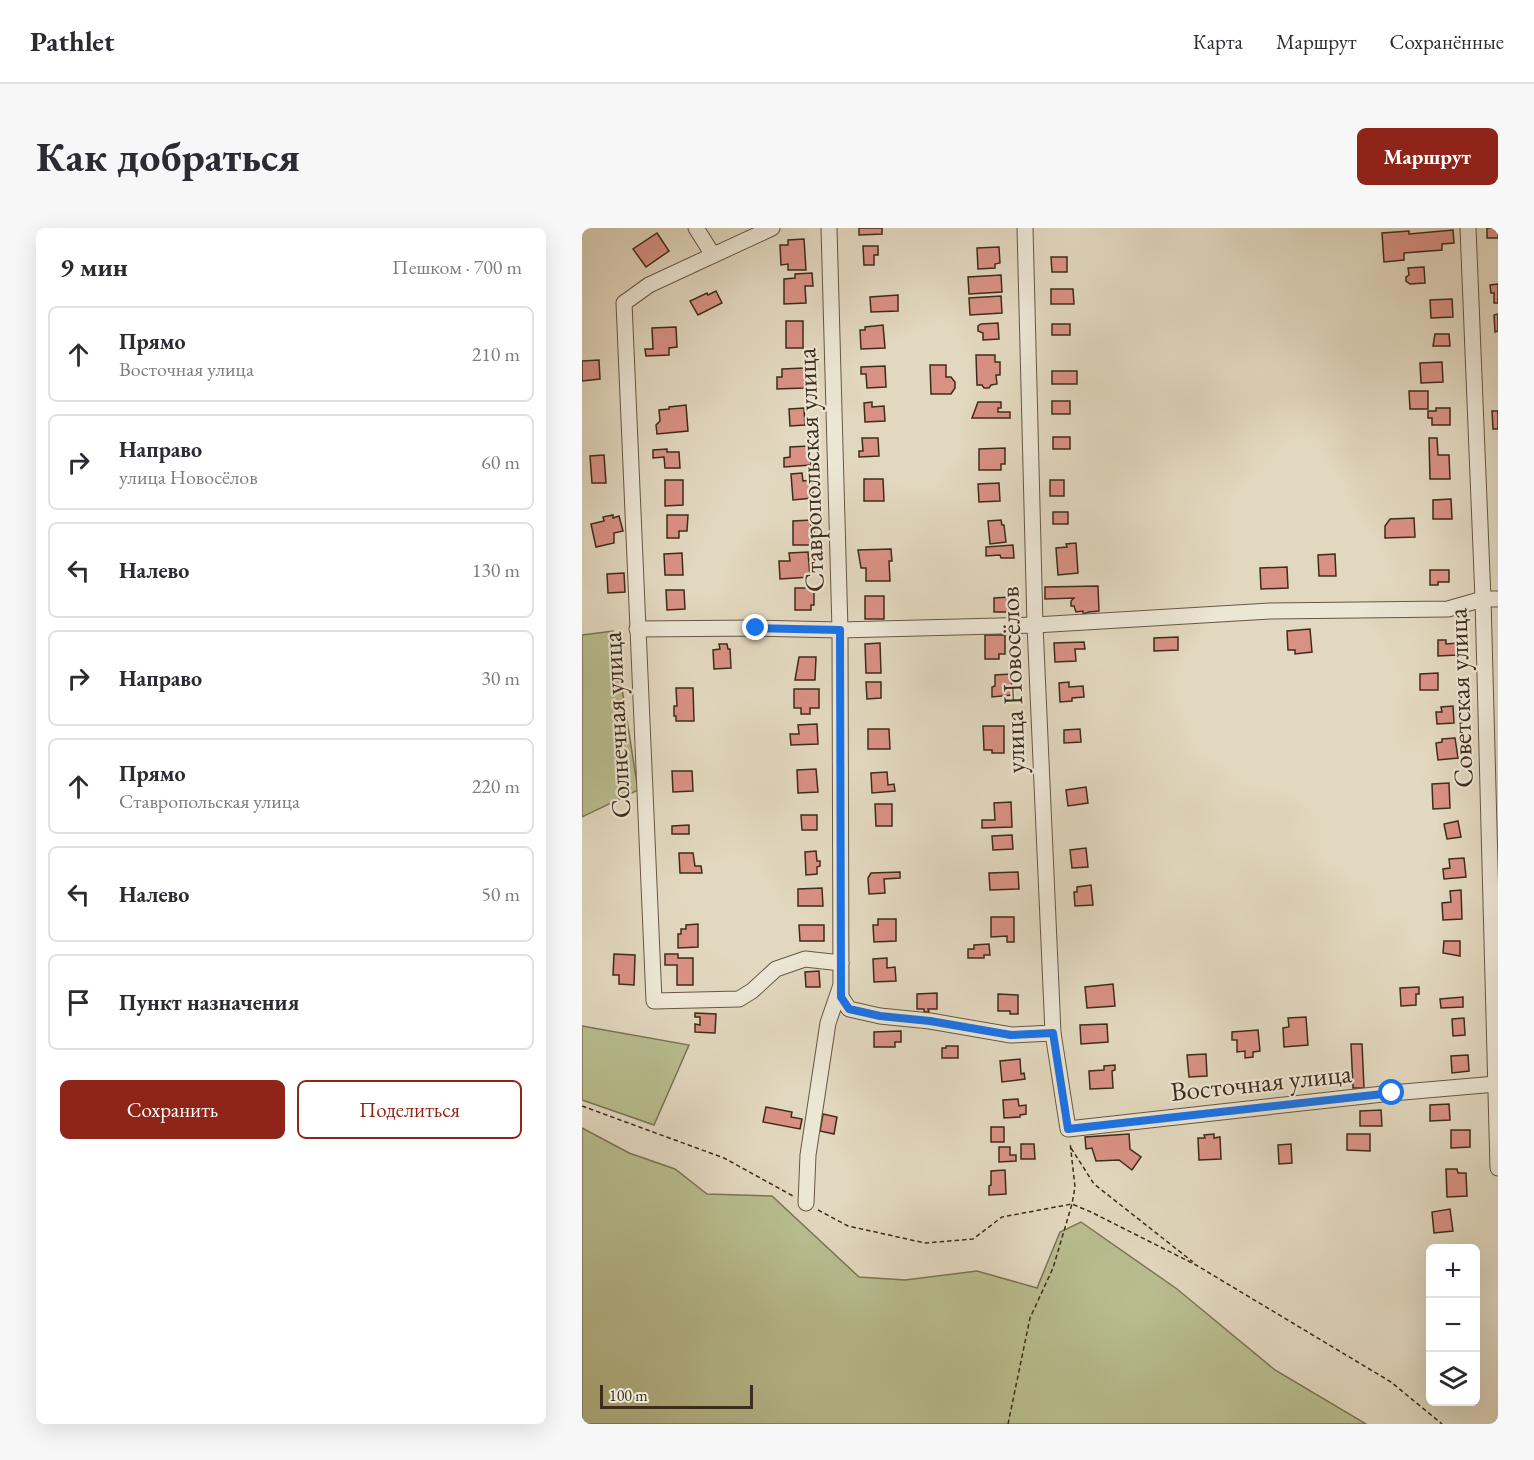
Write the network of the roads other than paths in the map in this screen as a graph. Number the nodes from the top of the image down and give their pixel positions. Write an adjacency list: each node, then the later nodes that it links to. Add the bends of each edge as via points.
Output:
1 (696, 228): 6 (street)
2 (772, 228): 6 (street)
3 (829, 228): 10 (street, Ставропольская улица)
4 (1025, 228): 8 (street, улица Новосёлов)
5 (1468, 228): 7 (street, Советская улица)
6 (713, 255): 9 (street, Солнечная улица, via 649,285 624,303)
7 (1490, 599): 8 (street, via 1448,609 1270,611); 14 (street, Советская улица)
8 (1035, 625): 10 (street); 13 (street, улица Новосёлов)
9 (637, 629): 10 (street); 11 (street, Солнечная улица, via 654,1000 739,999 776,969 805,959)
10 (840, 630): 11 (street, Ставропольская улица)
11 (841, 963): 12 (street, Ставропольская улица)
12 (841, 987): 13 (street, via 841,997 849,1009 880,1016 1011,1035); 17 (street, via 828,1023 808,1155)
13 (1053, 1033): 15 (street, улица Новосёлов)
14 (1496, 1084): 15 (street, Восточная улица); 16 (street, Советская улица)
15 (1068, 1129)
16 (1498, 1168)
17 (806, 1203)

